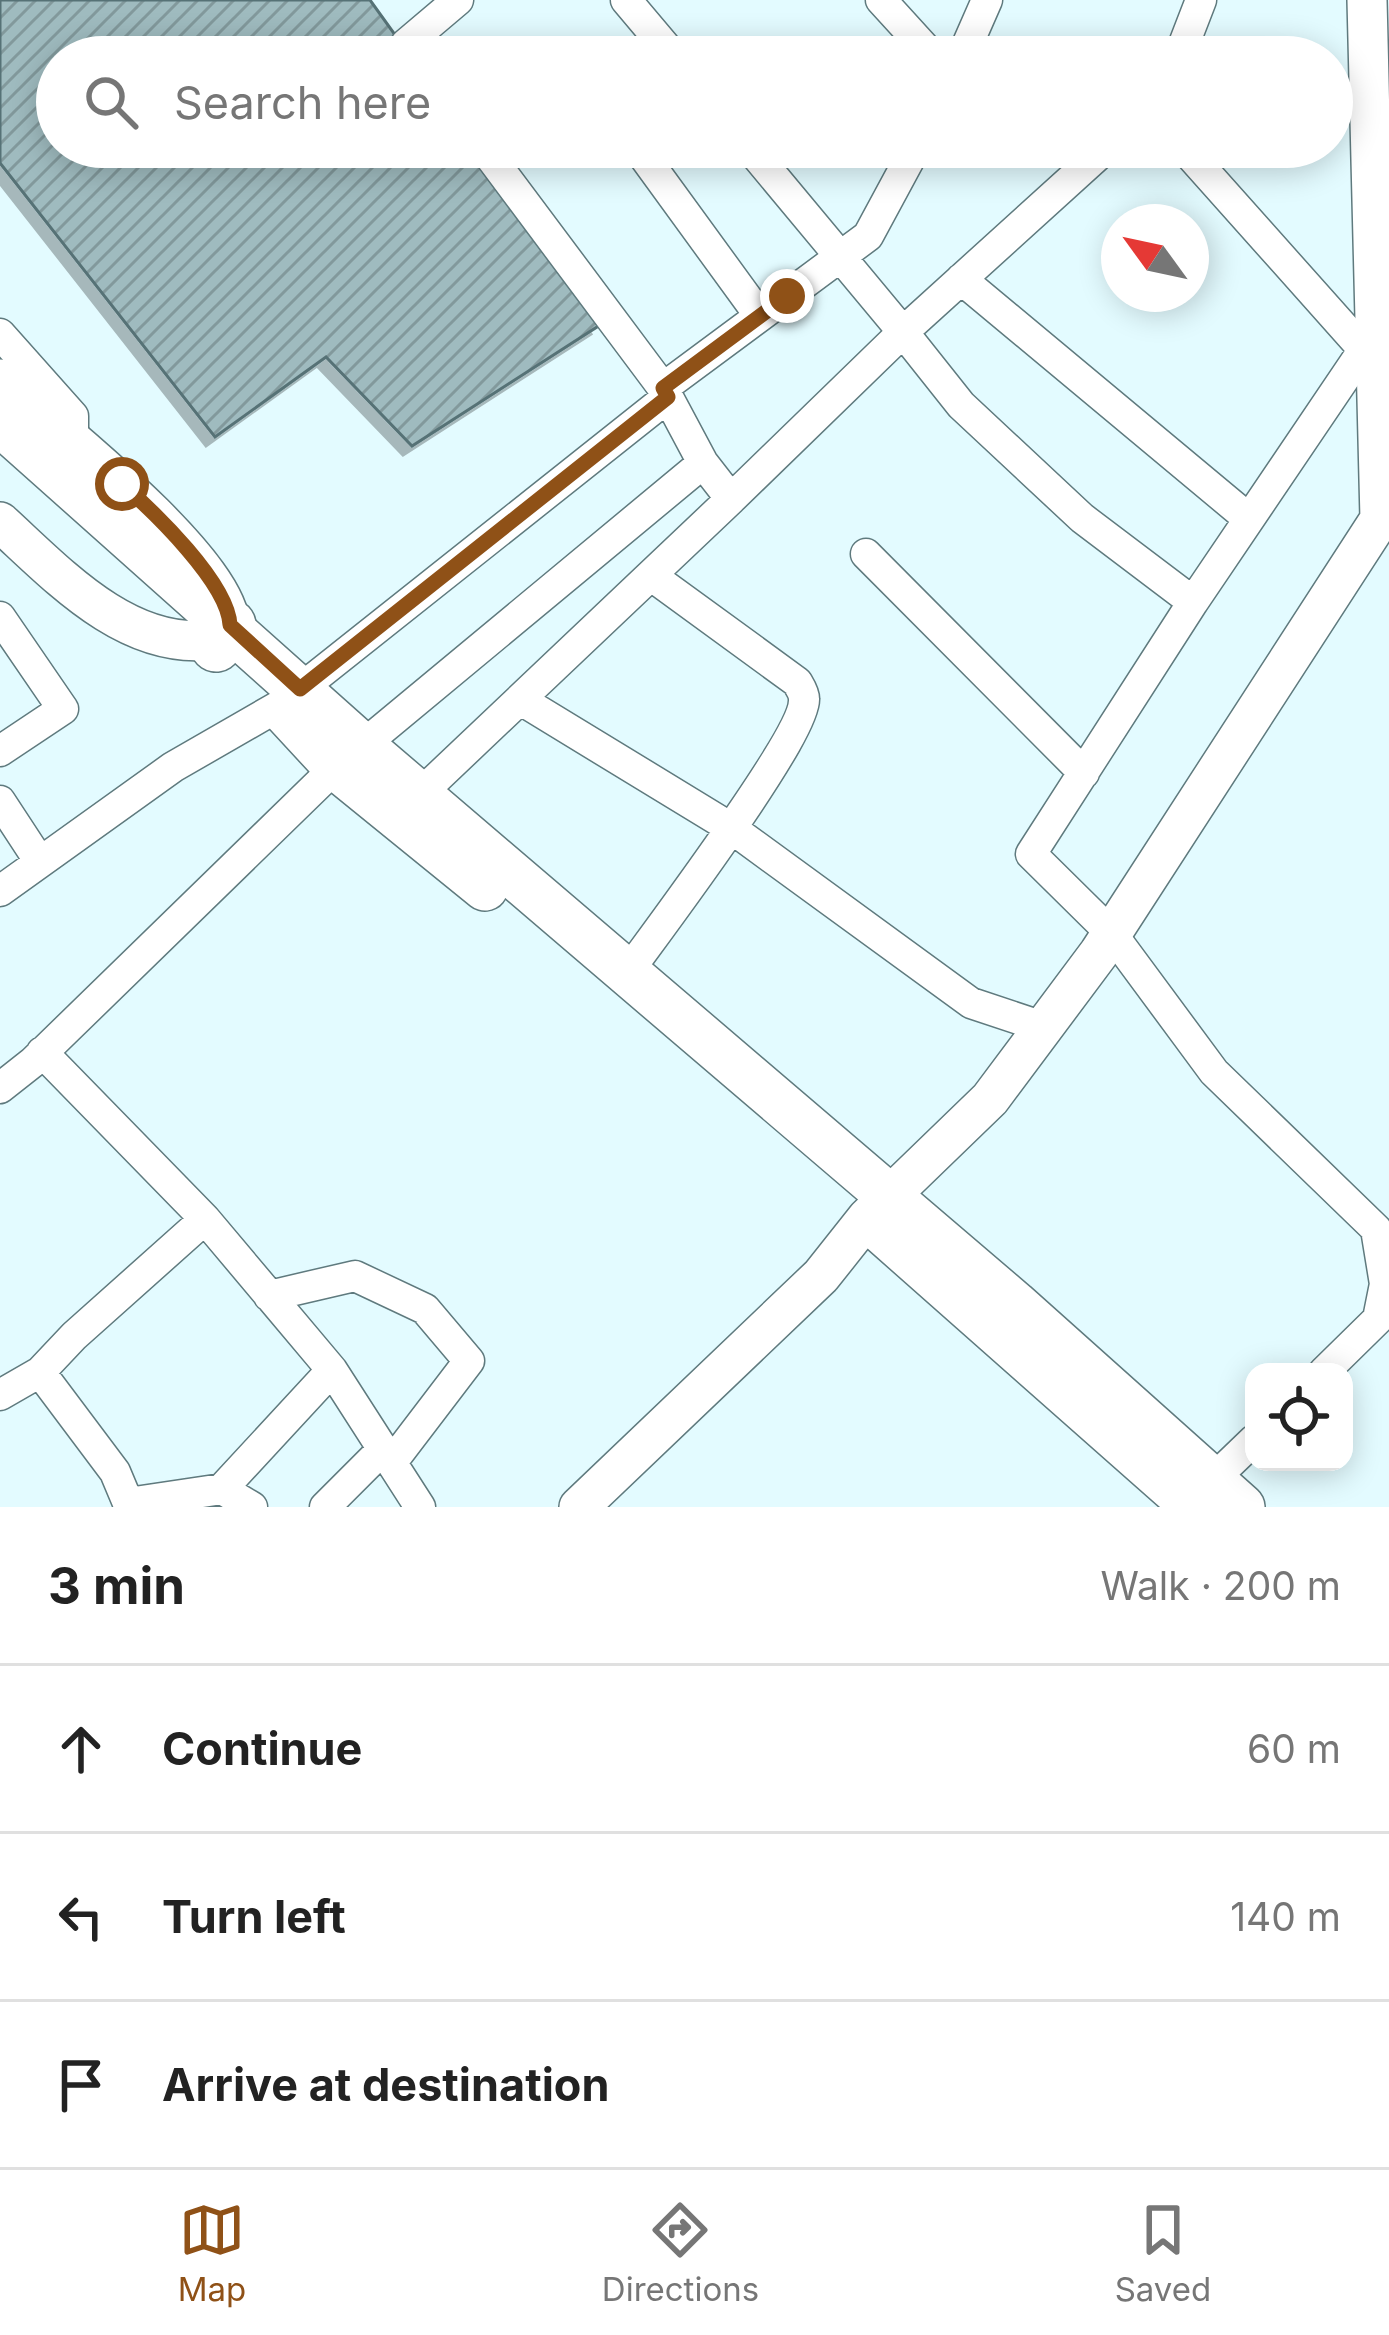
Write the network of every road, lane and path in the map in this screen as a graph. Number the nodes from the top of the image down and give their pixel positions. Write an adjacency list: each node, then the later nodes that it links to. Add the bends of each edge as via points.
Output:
1 (458, 0): 7 (street)
2 (626, 0): 8 (street)
3 (881, 0): 9 (street)
4 (987, 0): 10 (street)
5 (1201, 0): 11 (street)
6 (1367, 0): 23 (street)
7 (415, 36)
8 (656, 36)
9 (914, 36)
10 (971, 36)
11 (1187, 36)
12 (499, 168): 25 (street)
13 (652, 168): 20 (street)
14 (767, 168): 18 (street)
15 (905, 168): 18 (street, via 868,236)
16 (1084, 168): 19 (street)
17 (1203, 168): 23 (street)
18 (840, 256): 20 (street); 21 (street)
19 (961, 279): 21 (street); 31 (street)
20 (760, 316): 25 (street)
21 (903, 332): 30 (street); 37 (street, via 978,422 1082,518)
22 (0, 334): 27 (street, via 73,416)
23 (1370, 341): 31 (street); 33 (street)
24 (0, 379): 27 (street)
25 (665, 392): 29 (street); 40 (street)
26 (0, 423): 36 (main road)
27 (73, 442): 39 (street, via 147,505 230,609)
28 (0, 464): 36 (main road)
29 (703, 464): 30 (street); 43 (street)
30 (731, 499): 35 (street)
31 (1249, 519): 37 (street)
32 (0, 522): 39 (street, via 122,624 186,643)
33 (1386, 527): 50 (street)
34 (866, 554): 44 (street)
35 (653, 577): 41 (street); 47 (street, via 797,682 804,700)
36 (158, 580): 39 (main road)
37 (1192, 602): 44 (street)
38 (0, 617): 42 (street, via 63,709)
39 (218, 637): 40 (main road)
40 (289, 697): 43 (main road); 48 (street)
41 (521, 700): 45 (street); 47 (street)
42 (0, 751)
43 (349, 756): 45 (main road); 53 (street); 55 (main road, via 614,992)
44 (1084, 773): 50 (street, via 1031,854)
45 (420, 794): 51 (main road)
46 (0, 801): 48 (street)
47 (731, 828): 51 (street); 52 (street, via 971,1003)
48 (40, 862): 49 (street)
49 (0, 891)
50 (1112, 934): 52 (street); 57 (street, via 1214,1072)
51 (627, 973): 55 (main road)
52 (1043, 1027): 55 (street, via 990,1100)
53 (42, 1052): 54 (street); 56 (street)
54 (0, 1088)
55 (878, 1208): 68 (main road); 72 (street, via 821,1276)
56 (205, 1219): 59 (street); 63 (street)
57 (1383, 1223): 58 (street)
58 (1387, 1285): 60 (street)
59 (269, 1296): 62 (street); 66 (street, via 355,1276 425,1309 469,1361)
60 (1383, 1331): 61 (street)
61 (1337, 1363)
62 (332, 1370): 66 (street); 67 (street)
63 (40, 1372): 64 (street); 67 (street, via 115,1472 128,1503)
64 (0, 1395)
65 (1245, 1451): 68 (street)
66 (387, 1456): 70 (street); 71 (street)
67 (222, 1489): 69 (street)
68 (1204, 1500)
69 (252, 1507)
70 (325, 1507)
71 (420, 1507)
72 (579, 1507)

